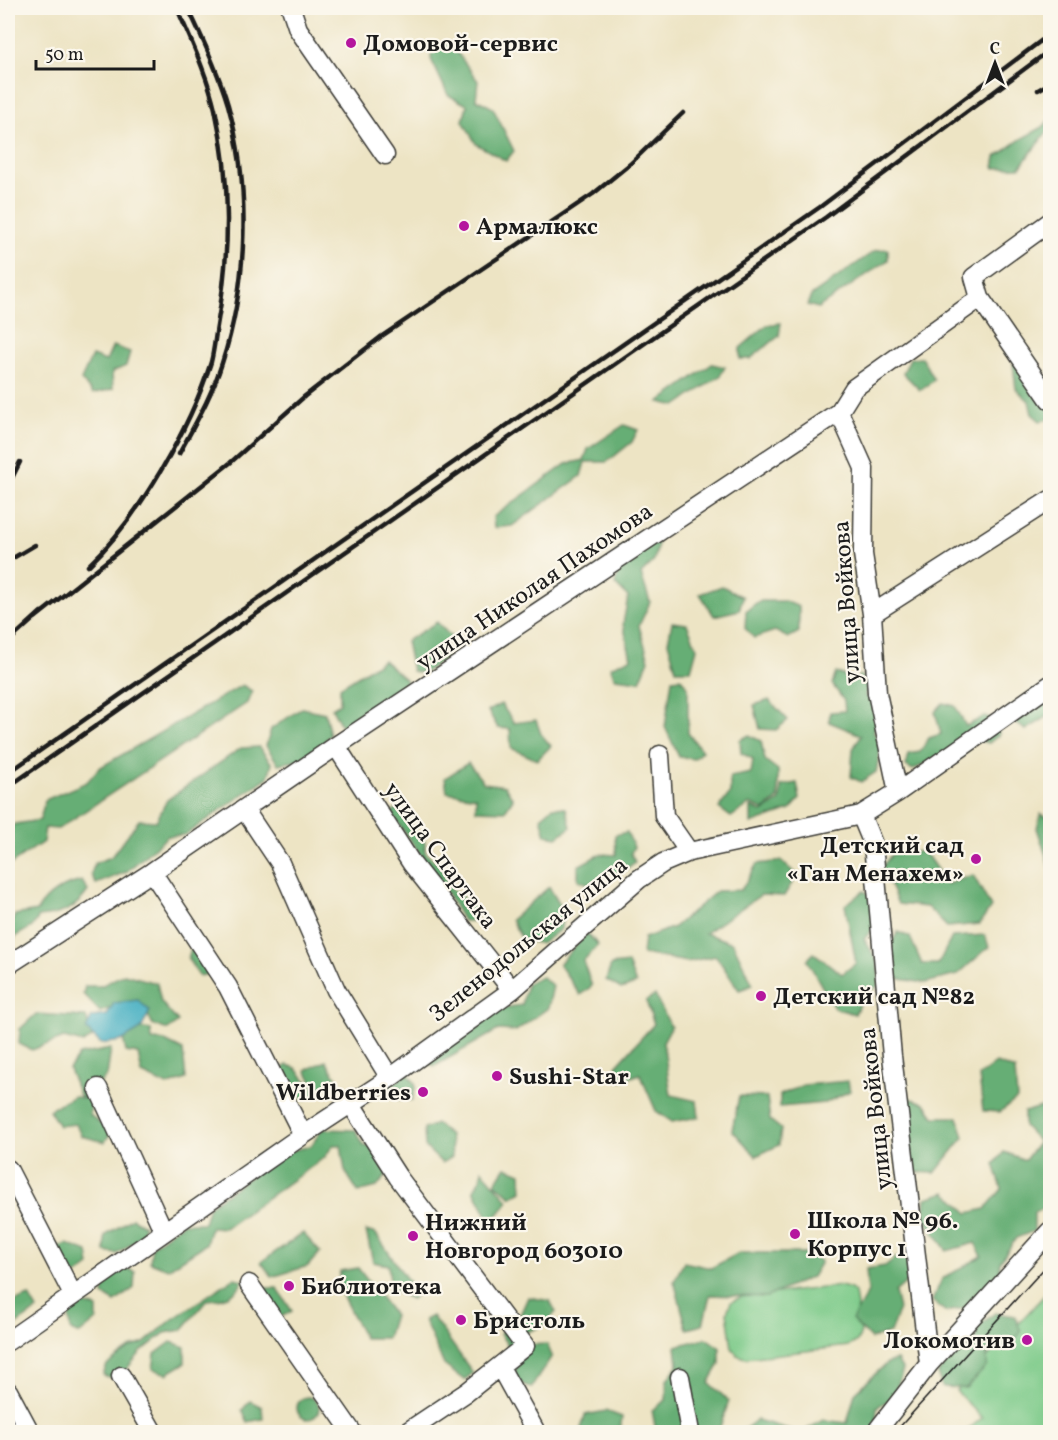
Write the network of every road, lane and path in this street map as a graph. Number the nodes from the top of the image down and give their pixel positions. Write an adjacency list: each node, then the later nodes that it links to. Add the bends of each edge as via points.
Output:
1 (291, 8): 2 (street, via 298,29)
2 (385, 155)
3 (1050, 222): 4 (street, via 974,277)
4 (980, 298): 5 (street); 6 (street, улица Николая Пахомова, via 854,388)
5 (1050, 400)
6 (839, 412): 8 (street, улица Войкова, via 864,468 863,554); 10 (street, улица Николая Пахомова)
7 (1050, 500): 8 (street)
8 (872, 614): 12 (street, улица Войкова, via 877,693)
9 (1050, 685): 12 (street, Зеленодольская улица)
10 (336, 746): 13 (street, улица Николая Пахомова); 18 (street, улица Спартака, via 412,864)
11 (660, 755): 15 (street, via 664,816)
12 (898, 792): 14 (street, Зеленодольская улица)
13 (244, 809): 16 (street, улица Николая Пахомова); 19 (street, via 280,863 336,990)
14 (861, 815): 15 (street, Зеленодольская улица); 29 (street, улица Войкова, via 873,844 892,1056)
15 (689, 852): 18 (street, Зеленодольская улица, via 639,879)
16 (152, 872): 17 (street, улица Николая Пахомова); 22 (street, via 228,987)
17 (8, 965)
18 (512, 990): 19 (street, Зеленодольская улица)
19 (390, 1078): 21 (street, Зеленодольская улица)
20 (98, 1088): 25 (street)
21 (351, 1104): 22 (street, Зеленодольская улица); 30 (street, via 398,1177 525,1346)
22 (303, 1135): 25 (street, Зеленодольская улица)
23 (8, 1169): 27 (street)
24 (1050, 1231): 29 (street)
25 (164, 1232): 27 (street, Зеленодольская улица)
26 (249, 1284): 36 (street)
27 (73, 1295): 28 (street, Зеленодольская улица)
28 (8, 1341)
29 (929, 1364): 40 (street)
30 (501, 1367): 37 (street); 38 (street)
31 (121, 1376): 35 (street)
32 (680, 1377): 39 (street)
33 (8, 1391): 34 (street)
34 (30, 1432)
35 (153, 1432)
36 (352, 1432)
37 (408, 1432)
38 (536, 1432)
39 (690, 1432)
40 (876, 1432)

